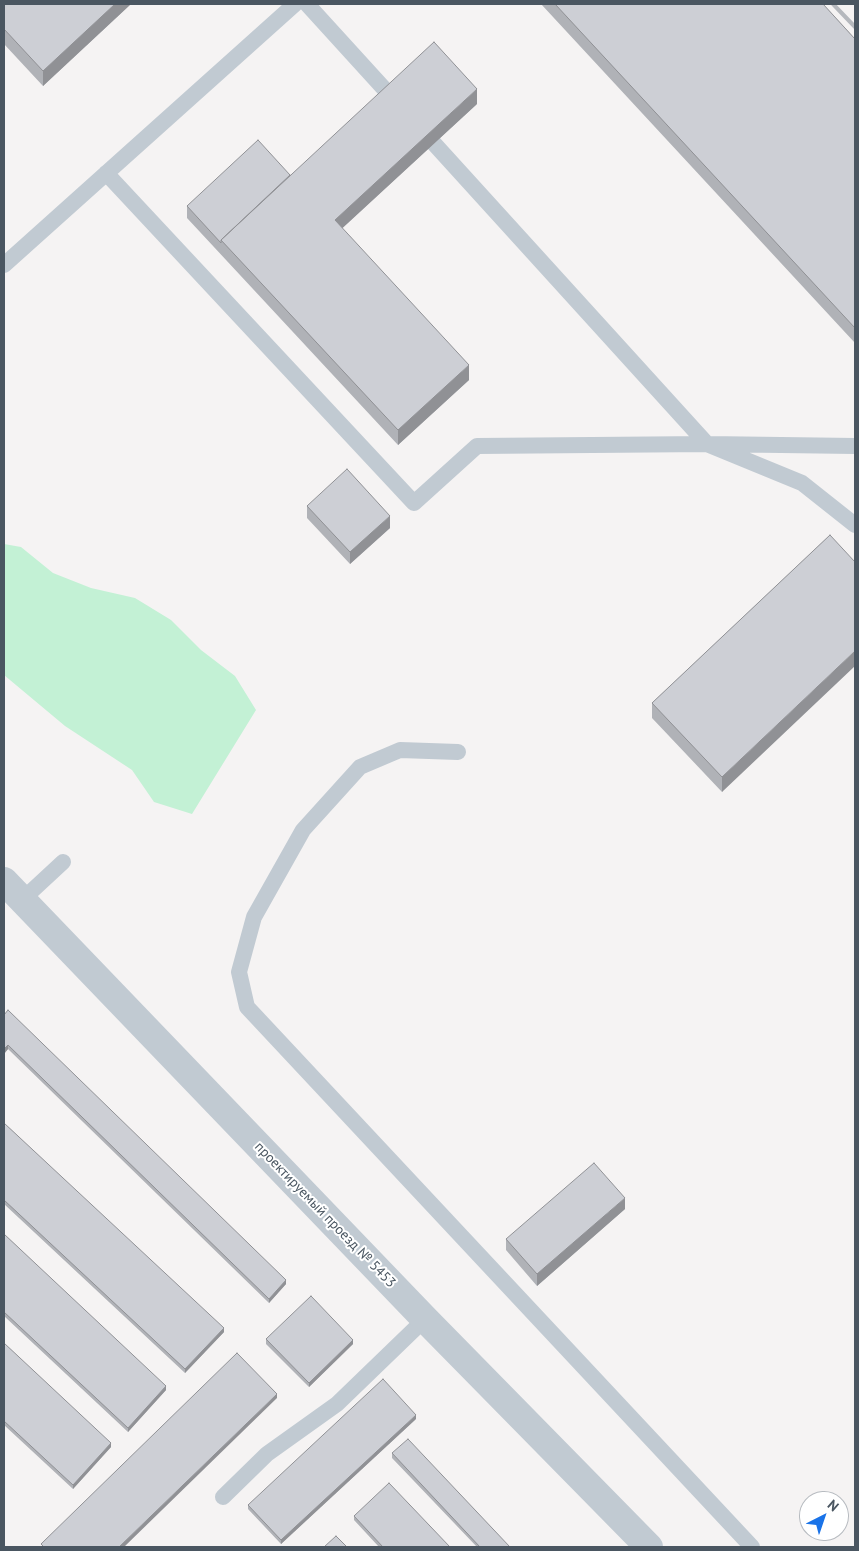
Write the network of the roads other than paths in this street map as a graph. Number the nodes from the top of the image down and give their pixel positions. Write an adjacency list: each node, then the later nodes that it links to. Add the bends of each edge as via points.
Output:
1 (294, 4): 3 (lane)
2 (307, 4): 5 (lane)
3 (106, 173): 4 (lane); 5 (lane, via 414,503 477,446)
4 (4, 265)
5 (707, 444): 6 (lane); 7 (lane, via 802,483)
6 (855, 446)
7 (855, 525)
8 (458, 752): 14 (lane, via 400,750 360,767 303,830 254,917 240,972 247,1008)
9 (63, 862): 10 (lane)
10 (13, 890): 11 (street, проектируемый проезд № 5453)
11 (425, 1319): 12 (lane, via 337,1404 267,1454); 13 (street, проектируемый проезд № 5453)
12 (223, 1497)
13 (649, 1547)
14 (752, 1547)

